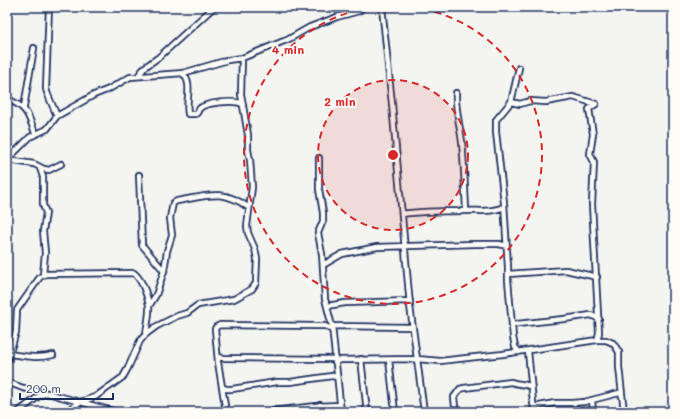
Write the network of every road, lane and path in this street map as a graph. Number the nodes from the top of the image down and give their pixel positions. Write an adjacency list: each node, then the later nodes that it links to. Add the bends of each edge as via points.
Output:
1 (49, 7): 15 (street, via 46,89)
2 (214, 7): 9 (street)
3 (363, 7): 6 (street, via 359,11 310,27 289,39)
4 (382, 7): 25 (street)
5 (34, 48): 14 (street)
6 (242, 58): 8 (street); 13 (street)
7 (519, 68): 12 (street)
8 (182, 73): 9 (street); 13 (street, via 189,86 188,114 196,114 201,108 214,103 236,101)
9 (138, 76): 15 (street, via 130,77)
10 (456, 93): 24 (street)
11 (7, 98): 14 (street)
12 (510, 102): 22 (street, via 496,120); 32 (street, via 546,102 573,97 596,104 589,109 593,134 590,154 594,162 592,204)
13 (242, 104): 23 (street, via 250,160)
14 (24, 107): 16 (street)
15 (57, 116): 16 (street, via 47,129)
16 (36, 133): 18 (street)
17 (320, 158): 28 (street, via 319,189 323,221 318,233)
18 (7, 159): 20 (street, via 34,164)
19 (61, 164): 20 (street, via 48,170)
20 (40, 168): 31 (street, via 46,213 43,230)
21 (139, 175): 29 (street, via 142,245)
22 (504, 207): 24 (street, via 486,212); 27 (street)
23 (250, 208): 29 (street, via 238,200 215,194 173,203 170,218 172,235); 40 (street, via 247,226 257,259 256,283 252,289 234,299 198,306 156,326)
24 (466, 210): 25 (street)
25 (402, 214): 26 (street)
26 (405, 246): 27 (street); 28 (street, via 377,247 342,254); 33 (street)
27 (507, 246): 30 (street)
28 (323, 265): 35 (street)
29 (164, 270): 34 (street, via 156,295)
30 (508, 274): 32 (street, via 566,270); 37 (street)
31 (43, 275): 34 (street, via 134,273 143,286); 45 (street, via 17,310 16,332)
32 (597, 277): 36 (street)
33 (410, 301): 35 (street); 38 (street)
34 (149, 306): 40 (street)
35 (327, 306): 39 (street)
36 (599, 319): 37 (street, via 591,315); 41 (street)
37 (512, 326): 42 (street)
38 (413, 327): 39 (street); 51 (street)
39 (332, 328): 48 (street, via 220,325 215,329); 50 (street)
40 (146, 334): 63 (street, via 123,377 95,397)
41 (597, 340): 43 (street); 61 (street, via 613,343 619,352)
42 (515, 347): 44 (street); 46 (street)
43 (528, 351): 44 (street); 58 (street)
44 (519, 352): 46 (street)
45 (9, 354): 47 (street, via 32,358); 54 (street)
46 (509, 354): 51 (street, via 440,360)
47 (53, 355)
48 (218, 357): 49 (street); 55 (street)
49 (224, 358): 50 (street); 55 (street)
50 (336, 359): 52 (street); 56 (street)
51 (417, 359): 53 (street); 77 (street)
52 (361, 360): 53 (street); 75 (street)
53 (389, 360): 76 (street)
54 (7, 362)
55 (218, 363): 59 (street)
56 (335, 375): 59 (street, via 232,389); 64 (street)
57 (7, 382): 60 (street); 67 (street)
58 (531, 387): 66 (street); 78 (street, via 511,382 460,389 454,398)
59 (222, 388): 71 (street)
60 (47, 393): 63 (street); 68 (street)
61 (622, 394): 62 (street); 82 (street)
62 (592, 400): 66 (street, via 555,403); 81 (street)
63 (80, 402): 69 (street); 70 (street)
64 (340, 405): 65 (street); 74 (street)
65 (320, 406): 72 (street); 73 (street)
66 (534, 410)
67 (7, 412)
68 (18, 412)
69 (66, 412)
70 (117, 412)
71 (226, 412)
72 (263, 412)
73 (320, 412)
74 (341, 412)
75 (367, 412)
76 (395, 412)
77 (424, 412)
78 (454, 412)
79 (485, 412): 80 (street)
80 (496, 412)
81 (593, 412)
82 (624, 412)

